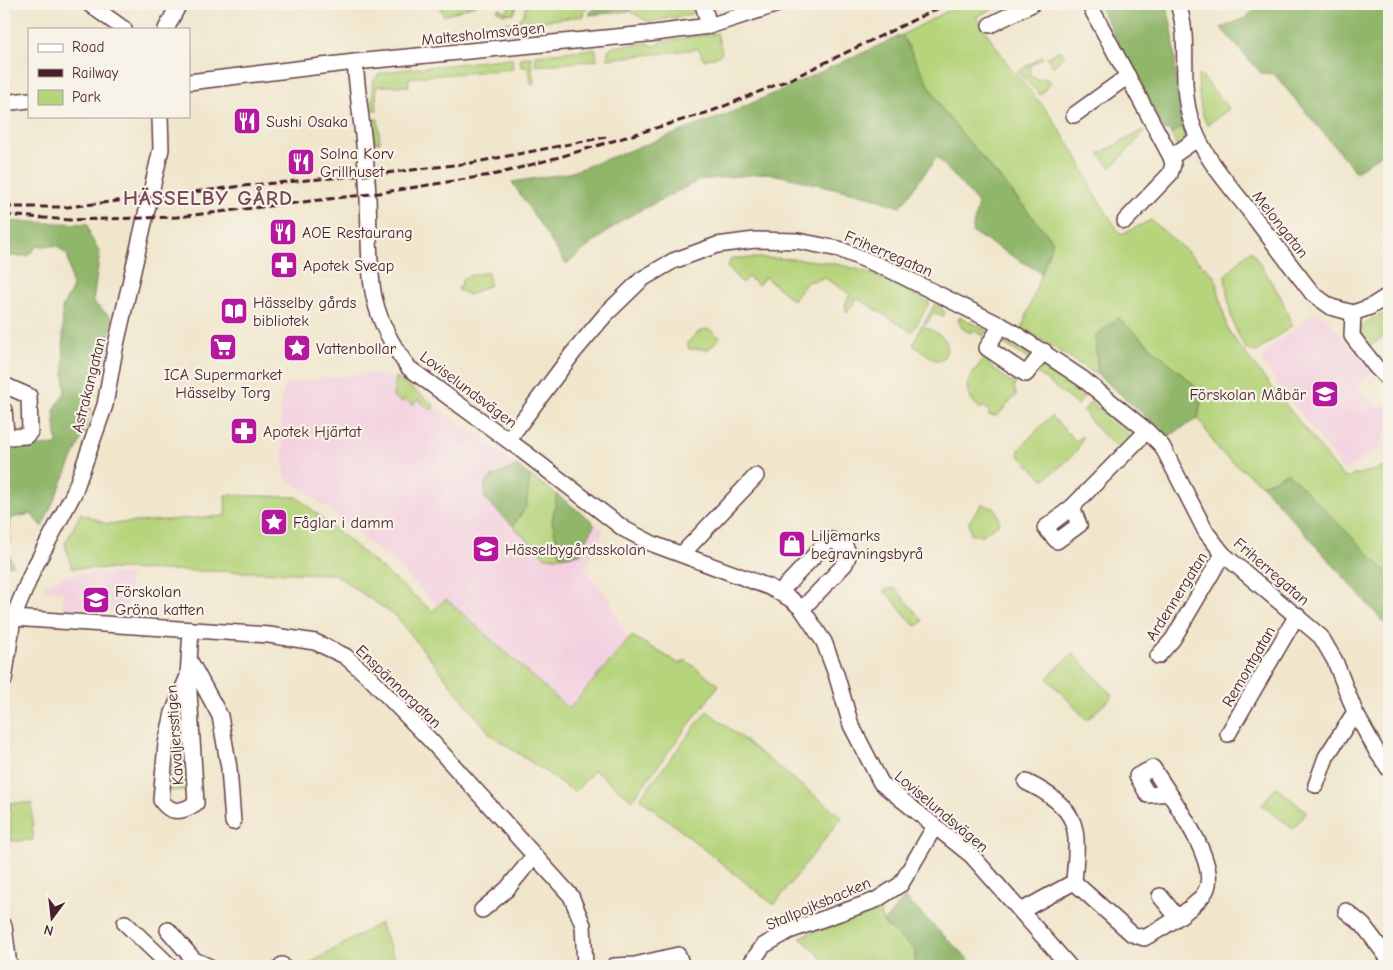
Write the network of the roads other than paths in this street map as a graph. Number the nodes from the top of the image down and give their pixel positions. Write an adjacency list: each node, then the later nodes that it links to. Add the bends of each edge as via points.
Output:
1 (89, 4): 10 (street)
2 (179, 4): 11 (street)
3 (703, 4): 9 (street)
4 (778, 4): 9 (street, Maltesholmsvägen)
5 (1032, 4): 8 (street)
6 (1089, 4): 13 (street)
7 (1178, 4): 19 (street, Melongatan, via 1184,24 1189,115)
8 (990, 25)
9 (709, 26): 12 (street, Maltesholmsvägen, via 450,55)
10 (123, 28)
11 (167, 28)
12 (355, 62): 14 (street, Maltesholmsvägen); 30 (street, Loviselundsvägen, via 367,173 374,297 387,336 410,368)
13 (1128, 76): 17 (street); 20 (street)
14 (190, 82)
15 (28, 100): 16 (street)
16 (4, 103)
17 (1074, 115)
18 (160, 118): 38 (street, Astrakangatan, via 162,149 105,405 74,493 33,570)
19 (1197, 139): 20 (street); 23 (street, Melongatan, via 1313,294 1331,307)
20 (1171, 157): 21 (street, via 1170,174)
21 (1125, 221)
22 (1389, 295): 23 (street, via 1370,308)
23 (1353, 313): 26 (street, via 1352,336)
24 (1001, 325): 25 (street, Friherregatan); 25 (street, via 987,348 1026,374); 30 (street, Friherregatan, via 890,270 839,249 798,241 755,240 717,245 673,260 642,279 573,353)
25 (1044, 351): 29 (street, Friherregatan)
26 (1389, 380)
27 (4, 385): 28 (street, via 28,396 30,432 26,436 10,437 6,434)
28 (4, 410)
29 (1147, 432): 32 (street); 34 (street, Friherregatan, via 1162,446 1206,532)
30 (508, 440): 33 (street, Loviselundsvägen, via 624,529)
31 (756, 476): 33 (street)
32 (1072, 507)
33 (682, 554): 35 (street, Loviselundsvägen)
34 (1222, 554): 37 (street, Friherregatan); 40 (street, Ardennergatan, via 1173,639)
35 (774, 590): 36 (street, Loviselundsvägen); 36 (street, via 826,543 832,540 841,544 849,554 845,564)
36 (802, 609): 50 (street, Loviselundsvägen, via 824,642 851,725 881,783)
37 (1297, 615): 43 (street, Friherregatan, via 1328,648); 44 (street, Remontgatan)
38 (13, 618): 39 (street, Enspännargatan); 42 (street, Astrakangatan)
39 (191, 630): 41 (street, Kavaljersstigen); 51 (street, Enspännargatan, via 269,635 315,642 345,656 432,742)
40 (1158, 656)
41 (189, 668): 41 (street, Kavaljersstigen, via 166,744 161,800 166,808 178,812 196,803); 49 (street, Kavaljersstigen, via 220,716 229,768)
42 (4, 680)
43 (1356, 712): 45 (street, Friherregatan); 47 (street, via 1326,757)
44 (1228, 734)
45 (1389, 769)
46 (1026, 782): 52 (street, via 1044,790 1074,823)
47 (1316, 785)
48 (1169, 793): 57 (street, via 1192,830 1209,874 1207,889 1201,898)
49 (233, 822)
50 (935, 826): 55 (street, Loviselundsvägen, via 972,856); 70 (street, Stallpojksbacken, via 901,884 876,900 789,931 763,946)
51 (534, 856): 54 (street, via 506,889); 66 (street, Enspännargatan, via 571,896 583,925)
52 (1074, 882): 55 (street); 57 (street, via 1132,934 1144,938)
53 (1160, 896): 57 (street)
54 (482, 910)
55 (1021, 911): 71 (street, Loviselundsvägen)
56 (1346, 912): 61 (street, via 1363,924)
57 (1177, 917)
58 (125, 923): 64 (street)
59 (4, 926): 63 (street)
60 (168, 930): 62 (street)
61 (1385, 960)
62 (192, 963): 65 (street)
63 (9, 966)
64 (170, 966)
65 (208, 966)
66 (585, 966)
67 (614, 966): 68 (street)
68 (635, 966): 69 (street, via 678,955)
69 (682, 966)
70 (749, 966)
71 (1069, 966)

